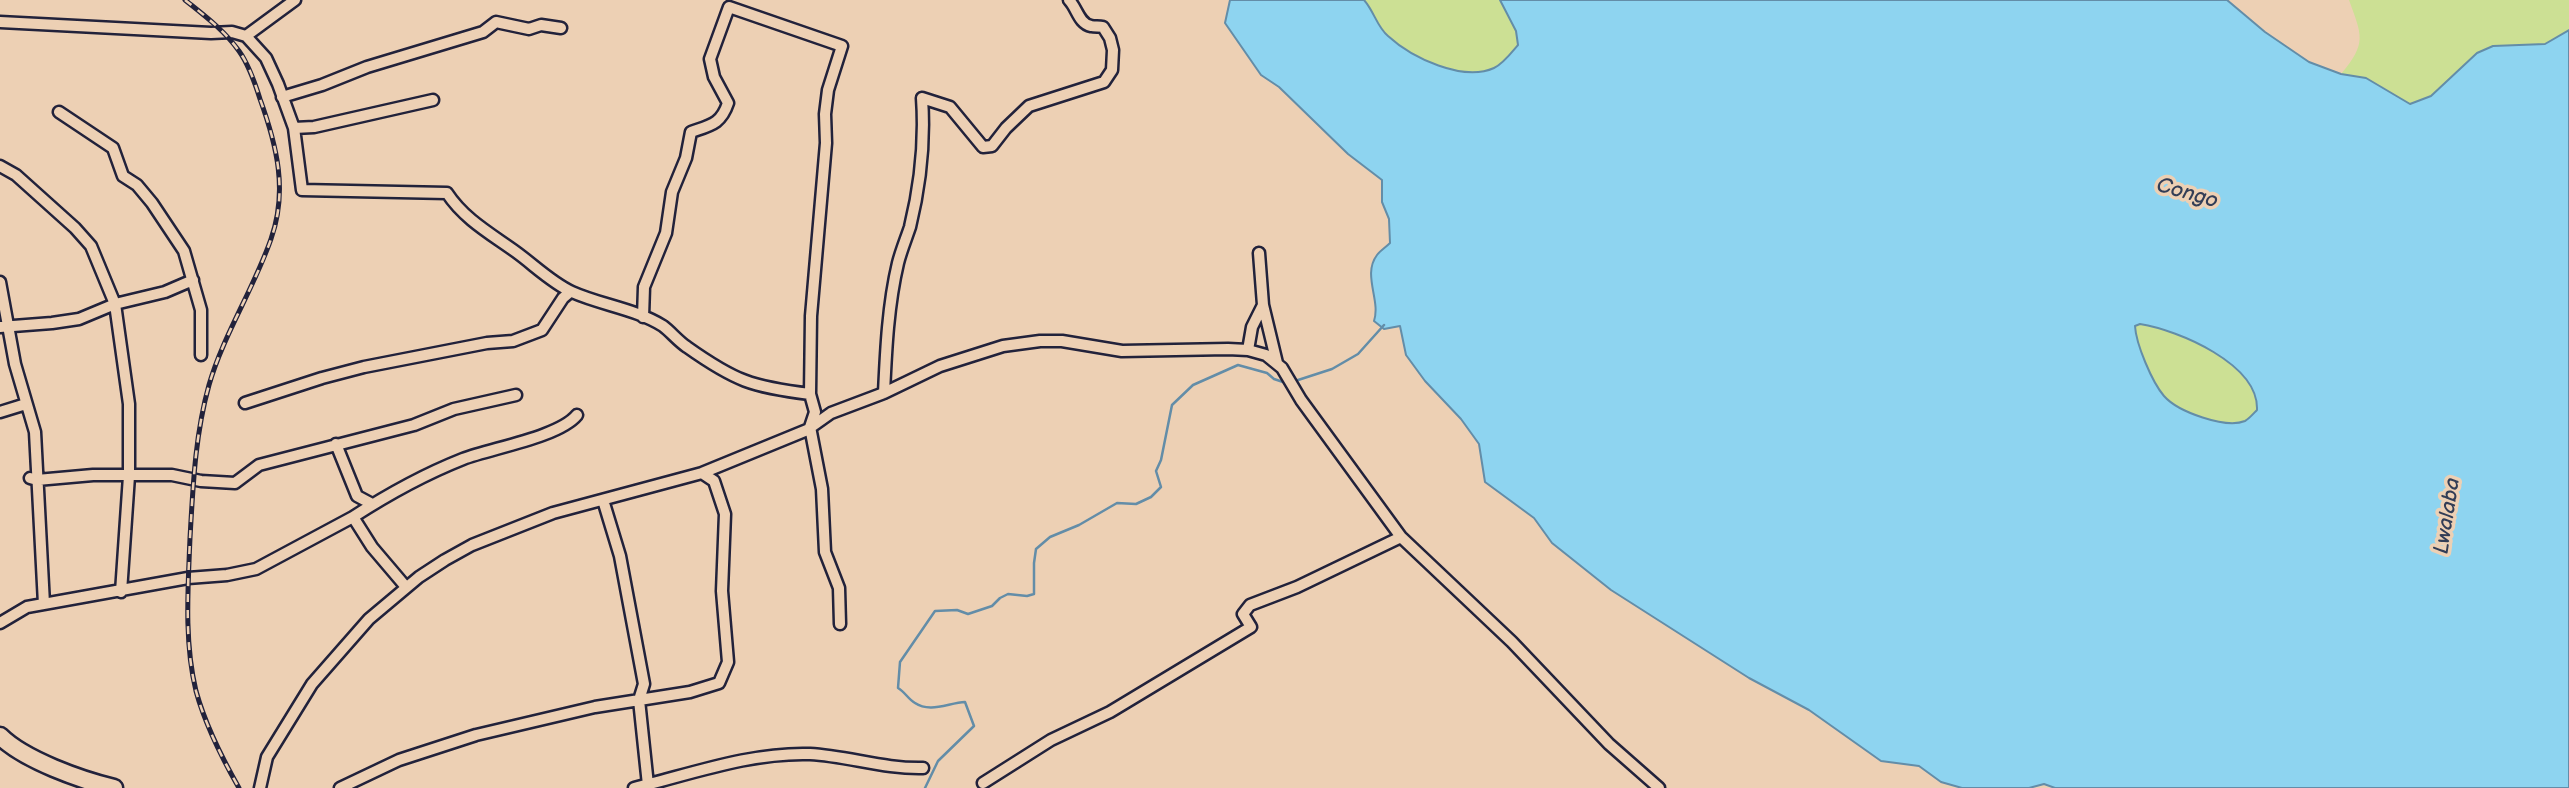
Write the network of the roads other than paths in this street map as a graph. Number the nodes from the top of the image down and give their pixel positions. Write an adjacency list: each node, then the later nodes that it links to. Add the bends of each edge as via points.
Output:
1 (295, 0): 5 (street)
2 (1069, 0): 22 (street, via 1079,17 1091,26 1103,27 1110,38 1112,70 1104,82 1029,106 992,146 983,147 950,107 922,98 924,123 915,195 898,263)
3 (0, 22): 5 (street)
4 (561, 28): 6 (street, via 541,25 529,29 496,22 483,32)
5 (246, 36): 6 (street, via 266,58)
6 (282, 97): 9 (street)
7 (433, 100): 9 (street)
8 (59, 112): 12 (street, via 113,148 123,176 137,185 184,251)
9 (294, 128): 14 (street, via 302,190 447,193 482,228)
10 (0, 166): 15 (street, via 16,175 91,246)
11 (1259, 253): 16 (street)
12 (193, 279): 15 (street, via 165,292); 20 (street, via 201,310)
13 (0, 282): 18 (street)
14 (570, 292): 17 (street); 25 (street, via 542,330 513,341 364,367)
15 (115, 304): 18 (street, via 79,319); 32 (street, via 129,404)
16 (1263, 305): 19 (street); 21 (street)
17 (642, 317): 23 (street, via 740,380); 23 (street, via 643,290 666,233 672,192 691,132 723,117 728,103 710,59 729,7 842,46 825,114)
18 (5, 326): 26 (street)
19 (1248, 350): 21 (street); 22 (street, via 1122,351 1062,341 1022,342 940,366)
20 (201, 355)
21 (1277, 364): 37 (street)
22 (884, 393): 29 (street, via 831,413)
23 (810, 394): 29 (street, via 815,412)
24 (516, 395): 30 (street)
25 (245, 403)
26 (26, 404): 27 (street); 33 (street, via 34,432)
27 (0, 412)
28 (577, 415): 35 (street, via 570,423 462,460)
29 (810, 427): 31 (street); 42 (street, via 822,489 825,552 839,588)
30 (336, 444): 32 (street, via 258,465 235,483 173,475); 35 (street, via 356,496)
31 (702, 473): 34 (street); 43 (street, via 714,481 725,514 722,591 727,662 719,682 710,687)
32 (129, 476): 33 (street); 39 (street)
33 (33, 479): 40 (street)
34 (603, 500): 38 (street, via 553,513 472,545); 43 (street, via 627,586 644,684)
35 (372, 505): 36 (street)
36 (353, 517): 38 (street); 39 (street, via 256,569)
37 (1401, 537): 46 (street, via 1250,605 1243,614 1251,627); 52 (street)
38 (406, 587): 49 (street, via 369,619 312,684 268,757)
39 (121, 592): 40 (street)
40 (44, 604): 41 (street, via 27,607)
41 (0, 623)
42 (840, 624)
43 (639, 700): 47 (street); 50 (street, via 444,744)
44 (0, 736): 48 (main road, via 85,781)
45 (923, 768): 47 (street, via 888,768 813,754 771,754)
46 (983, 783)
47 (644, 786): 51 (street)
48 (114, 788)
49 (260, 788)
50 (340, 788)
51 (634, 788)
52 (1659, 788)

